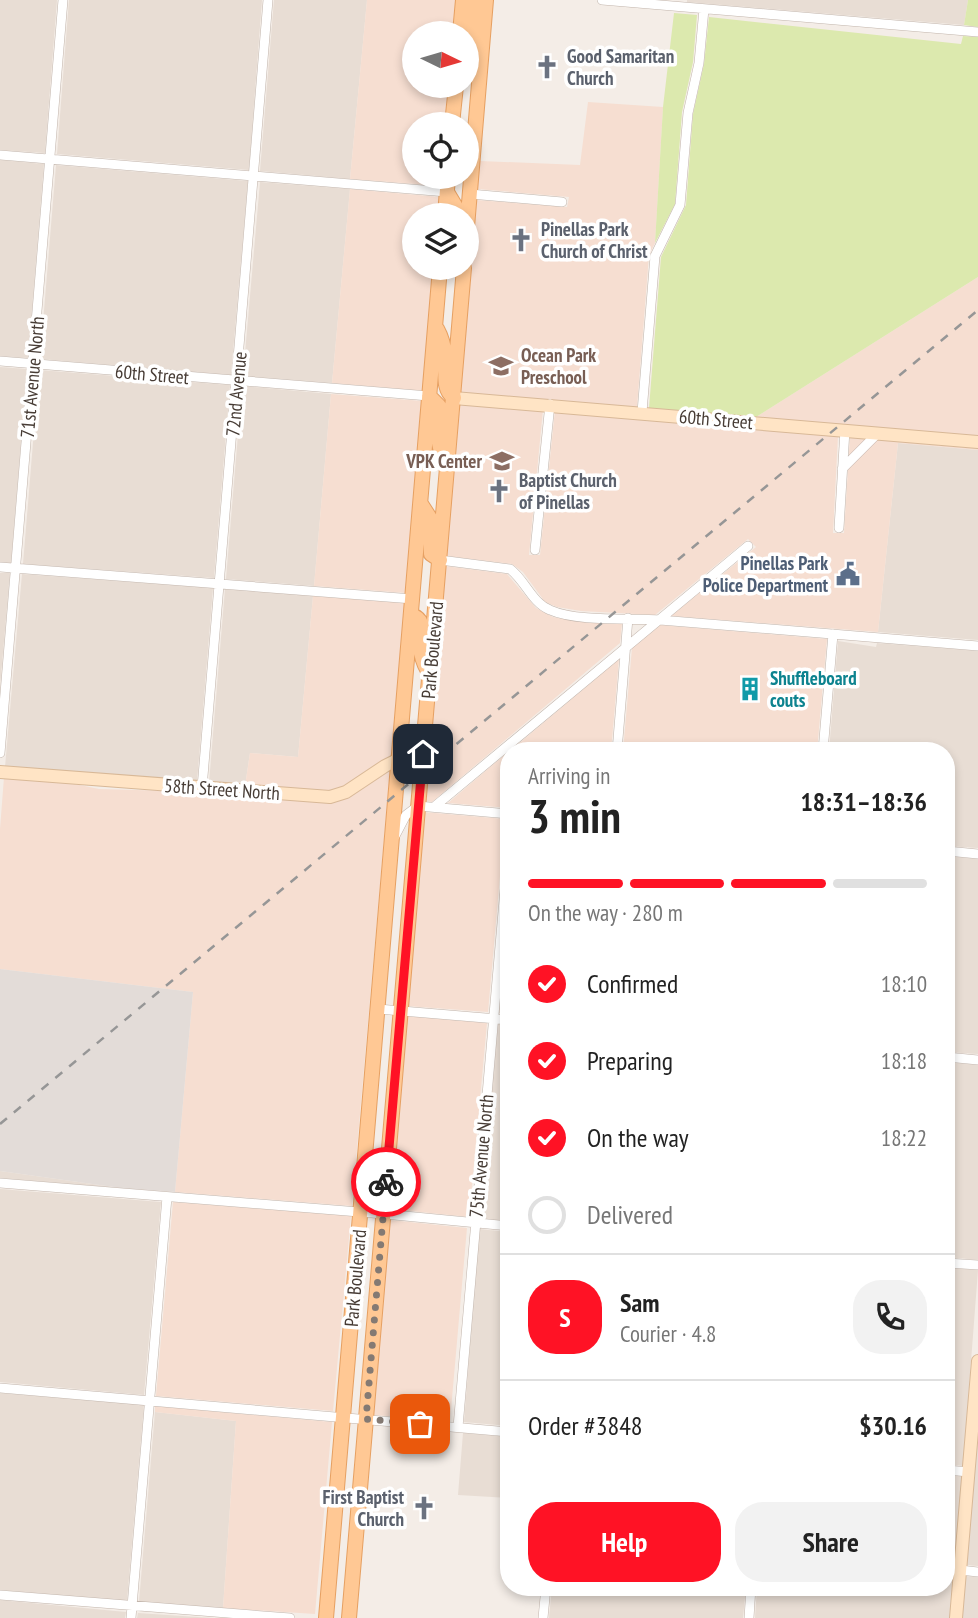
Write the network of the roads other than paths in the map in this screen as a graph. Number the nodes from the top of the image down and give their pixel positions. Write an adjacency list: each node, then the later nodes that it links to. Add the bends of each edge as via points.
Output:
1 (63, 0): 13 (street, 71st Avenue North)
2 (268, 0): 14 (street, 72nd Avenue)
3 (463, 0): 9 (main road)
4 (473, 0): 11 (main road, via 474,37)
5 (486, 0): 11 (main road)
6 (602, 0): 7 (street)
7 (681, 4): 8 (street)
8 (704, 9): 10 (street); 29 (street, via 688,113 681,205 655,256)
9 (461, 21)
10 (978, 32)
11 (482, 54): 17 (main road)
12 (0, 155): 13 (street)
13 (50, 159): 14 (street); 24 (street, 71st Avenue North)
14 (254, 176): 15 (street); 25 (street, 72nd Avenue)
15 (402, 182)
16 (468, 189): 17 (main road)
17 (470, 194): 18 (street); 19 (main road)
18 (562, 201)
19 (469, 203)
20 (439, 280): 22 (main road, Park Boulevard)
21 (463, 280): 27 (main road, Park Boulevard)
22 (435, 325): 26 (main road, Park Boulevard); 27 (main road, via 444,349 445,380)
23 (0, 361): 24 (street, 60th Street)
24 (33, 364): 25 (street, 60th Street); 41 (street, 71st Avenue North)
25 (237, 381): 26 (street, 60th Street); 42 (street, 72nd Avenue)
26 (429, 396): 33 (main road, via 439,407 440,446); 35 (main road, Park Boulevard)
27 (454, 398): 28 (street, 60th Street); 33 (main road, Park Boulevard)
28 (550, 404): 29 (street, 60th Street); 38 (street)
29 (642, 412): 30 (street, 60th Street)
30 (845, 430): 31 (street, 60th Street); 34 (street)
31 (878, 433): 32 (street, 60th Street); 34 (street)
32 (978, 442)
33 (448, 461): 39 (main road, Park Boulevard)
34 (842, 469): 36 (street)
35 (421, 504): 39 (main road, via 429,518 431,554); 43 (main road, Park Boulevard)
36 (839, 528)
37 (748, 546): 46 (street)
38 (535, 550)
39 (440, 560): 45 (street, via 510,569 541,605 555,612); 50 (main road, Park Boulevard)
40 (0, 567): 41 (street)
41 (17, 569): 42 (street); 56 (street, 71st Avenue North)
42 (220, 584): 43 (street); 59 (street, 72nd Avenue)
43 (413, 599): 44 (main road, Park Boulevard)
44 (411, 615): 50 (main road, via 422,623 421,650); 57 (main road, Park Boulevard)
45 (628, 618): 46 (street); 48 (street)
46 (658, 620): 47 (street); 48 (street)
47 (833, 634): 49 (street); 54 (street)
48 (626, 645): 52 (street); 53 (street)
49 (978, 646)
50 (430, 675): 51 (main road, Park Boulevard)
51 (424, 737): 57 (street, 58th Street North, via 411,754); 60 (main road, Park Boulevard)
52 (511, 742)
53 (618, 742)
54 (824, 742)
55 (500, 751): 61 (street)
56 (0, 753)
57 (398, 761): 59 (street, 58th Street North, via 330,797); 63 (main road, Park Boulevard)
58 (0, 772): 59 (street, 58th Street North)
59 (202, 788)
60 (418, 806): 61 (street); 63 (street, via 406,815); 68 (main road, Park Boulevard)
61 (434, 807): 62 (street)
62 (500, 813)
63 (392, 840): 67 (main road, Park Boulevard)
64 (955, 852): 65 (street)
65 (978, 853)
66 (500, 948): 69 (street, 75th Avenue North)
67 (378, 1009): 68 (street); 75 (main road, Park Boulevard)
68 (401, 1010): 69 (street); 76 (main road, Park Boulevard)
69 (494, 1018): 70 (street); 77 (street, 75th Avenue North)
70 (500, 1019)
71 (955, 1058): 72 (street)
72 (978, 1060)
73 (0, 1183): 74 (street)
74 (167, 1197): 75 (street); 83 (street)
75 (361, 1212): 76 (street); 85 (main road, Park Boulevard)
76 (384, 1214): 77 (street); 86 (main road, Park Boulevard)
77 (475, 1223): 78 (street); 87 (street, 75th Avenue North)
78 (500, 1225)
79 (955, 1264): 80 (street)
80 (978, 1265)
81 (978, 1362): 84 (street)
82 (0, 1388): 83 (street)
83 (150, 1401): 85 (street); 96 (street)
84 (976, 1409): 90 (street)
85 (344, 1418): 86 (street); 99 (main road, Park Boulevard)
86 (366, 1419): 87 (street); 100 (main road, Park Boulevard)
87 (458, 1427): 88 (street)
88 (500, 1431)
89 (955, 1471): 90 (street)
90 (969, 1472): 91 (street)
91 (960, 1570): 92 (street); 103 (street)
92 (978, 1572)
93 (0, 1595): 96 (street)
94 (545, 1596): 101 (street)
95 (750, 1596): 102 (street)
96 (132, 1607): 97 (street); 98 (street)
97 (131, 1618)
98 (290, 1618)
99 (326, 1618)
100 (349, 1618)
101 (543, 1618)
102 (749, 1618)
103 (956, 1618)

